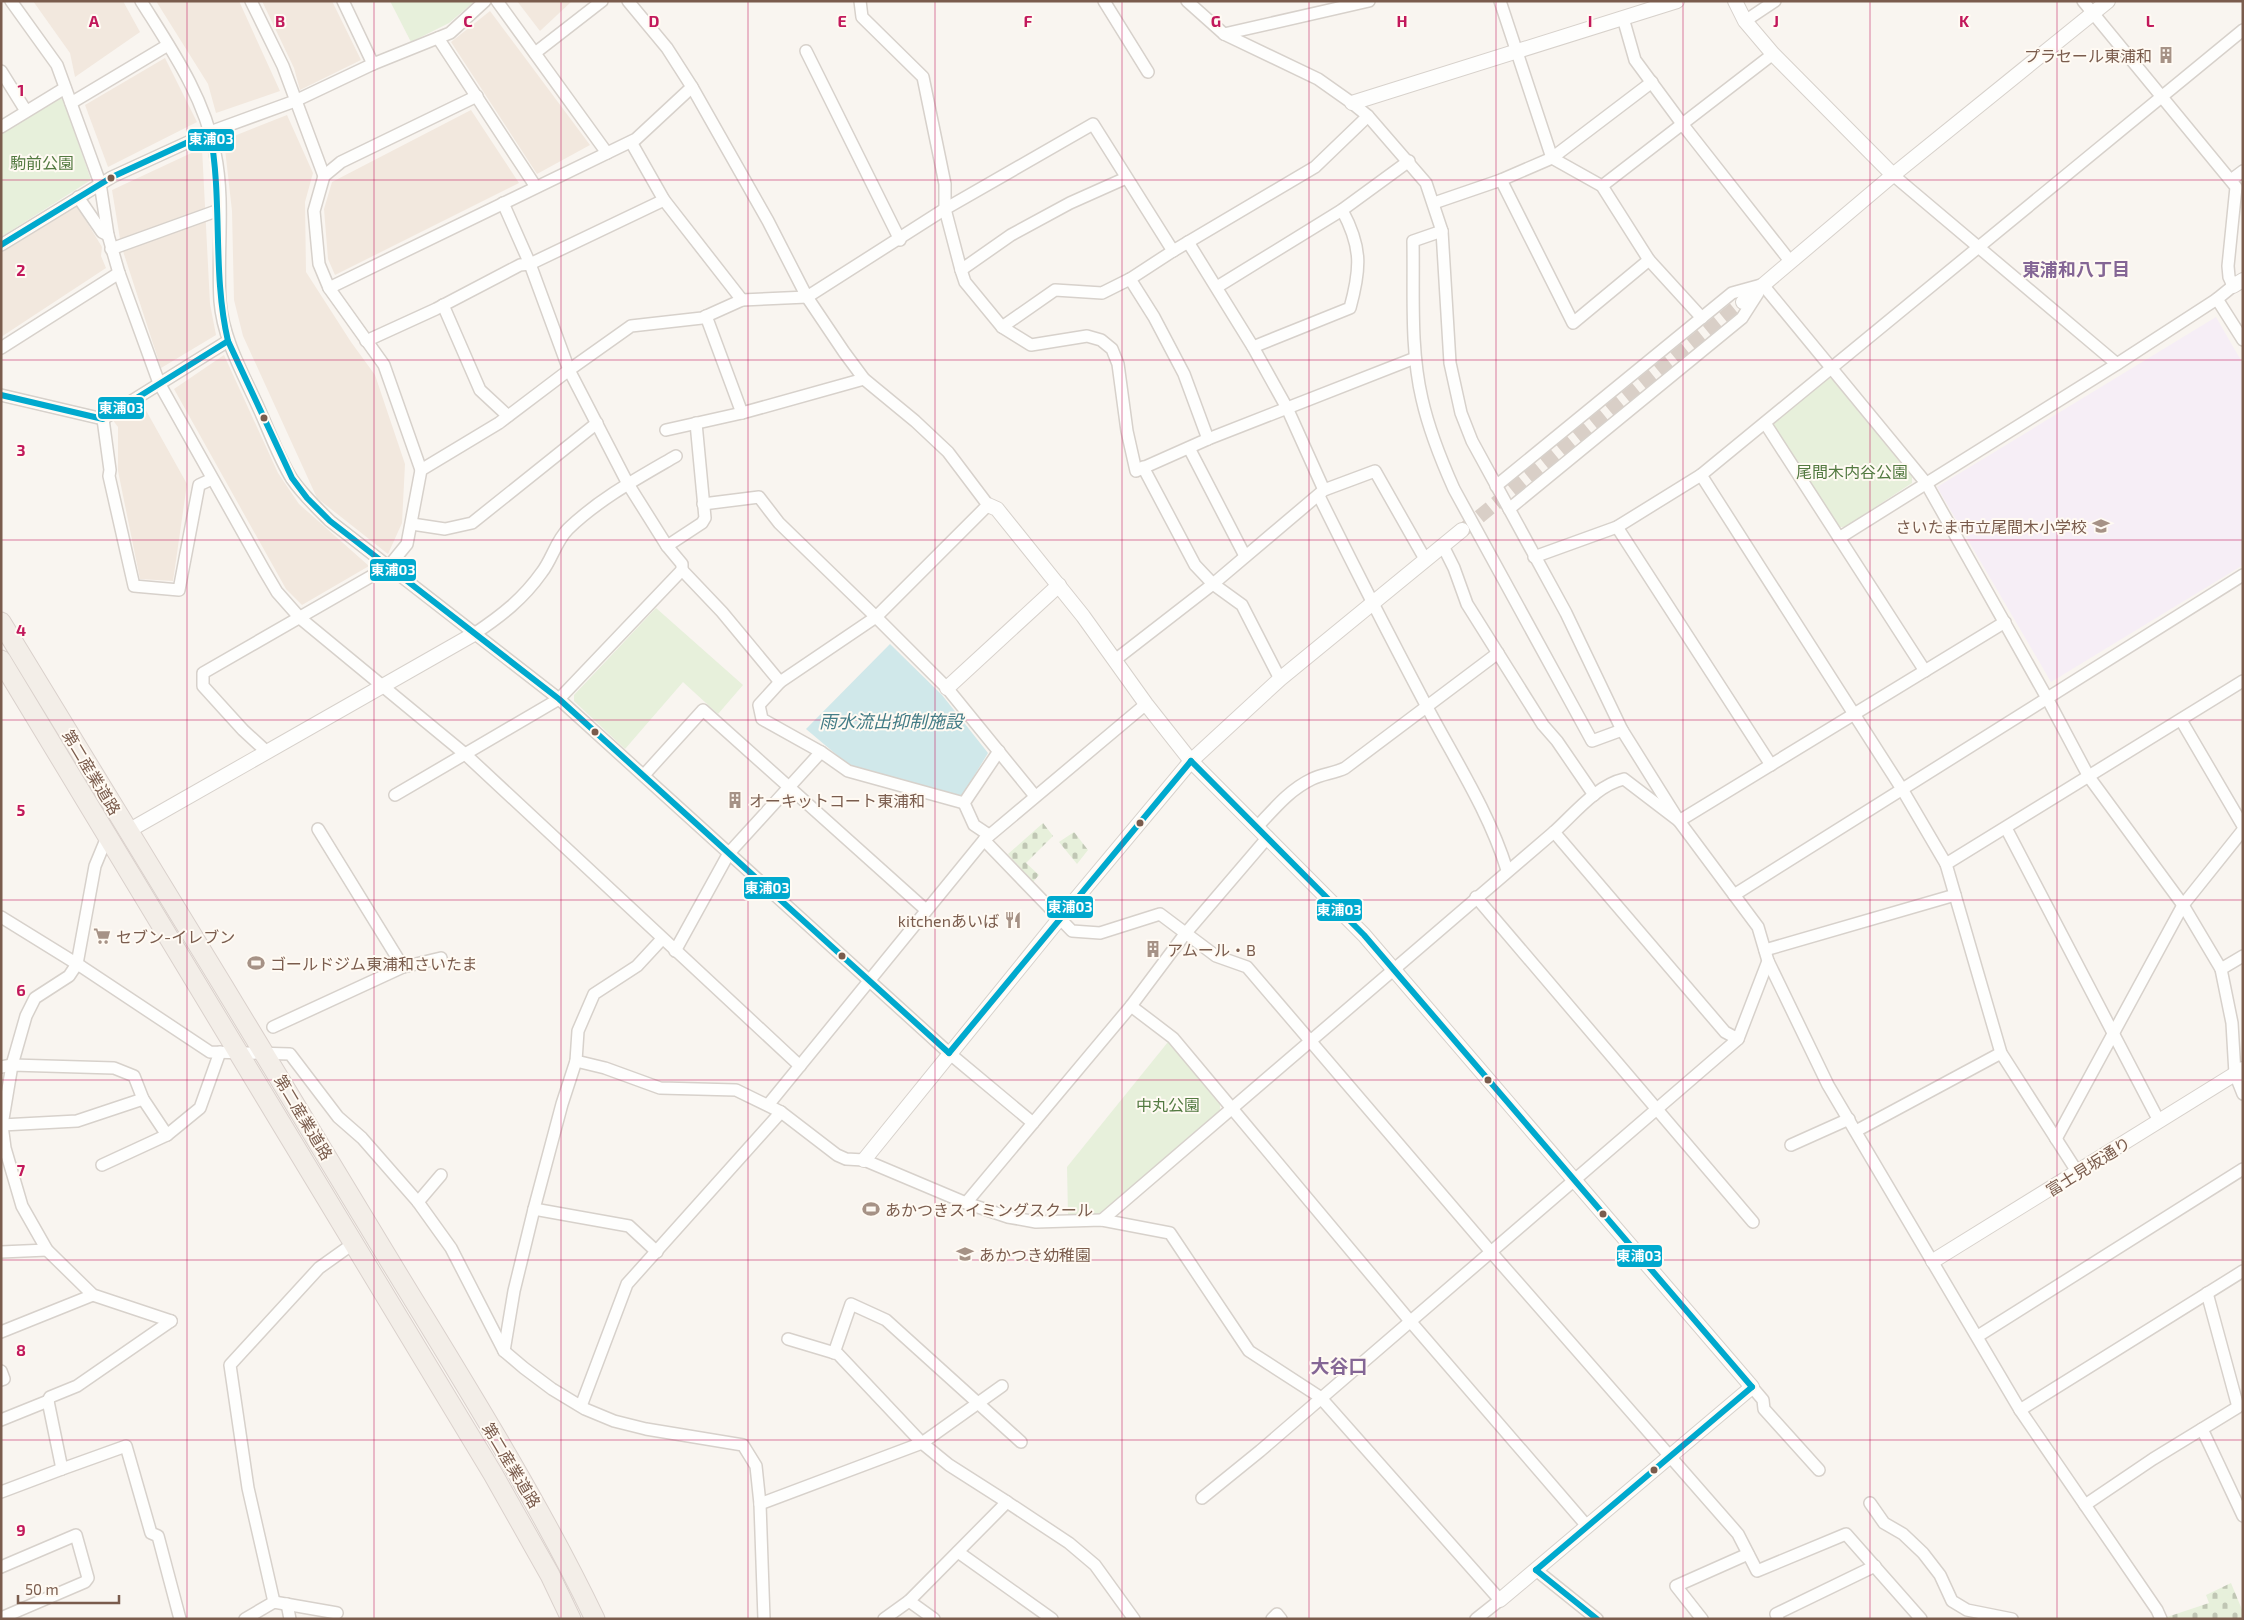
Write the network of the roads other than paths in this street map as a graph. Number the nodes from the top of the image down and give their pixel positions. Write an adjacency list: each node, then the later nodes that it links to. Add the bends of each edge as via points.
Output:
1 (11, 1): 35 (street, via 57,65)
2 (140, 1): 25 (street)
3 (251, 1): 38 (street)
4 (342, 1): 30 (street)
5 (485, 1): 24 (street, via 450,33)
6 (497, 1): 28 (street)
7 (602, 1): 28 (street)
8 (628, 1): 34 (street, via 667,48)
9 (860, 1): 63 (street, via 862,17 923,77 945,184)
10 (1104, 1): 32 (street)
11 (1187, 1): 23 (street)
12 (1369, 1): 23 (street)
13 (1500, 1): 27 (street)
14 (1677, 1): 20 (street)
15 (1735, 1): 21 (street)
16 (1775, 1): 21 (street)
17 (2083, 1): 19 (street)
18 (2108, 1): 19 (street)
19 (2093, 14): 37 (street); 51 (street)
20 (1623, 18): 27 (street); 33 (street, via 1635,60)
21 (1745, 20): 29 (street)
22 (2243, 30): 37 (street)
23 (1224, 34): 40 (street, via 1318,79)
24 (438, 38): 30 (street); 36 (street)
25 (168, 45): 39 (street); 45 (street, via 200,102)
26 (806, 50): 68 (street)
27 (1517, 52): 40 (street); 48 (street)
28 (535, 53): 47 (street)
29 (1772, 54): 43 (street); 51 (street)
30 (373, 64): 38 (street)
31 (1, 71): 41 (street)
32 (1148, 72)
33 (1652, 82): 43 (street); 48 (street)
34 (692, 87): 46 (street); 84 (street)
35 (66, 88): 39 (street); 41 (street)
36 (477, 96): 52 (street, via 341,162); 58 (street)
37 (2160, 96): 55 (street); 71 (street)
38 (295, 100): 45 (street); 52 (street)
39 (71, 103): 56 (street)
40 (1352, 103): 42 (street)
41 (26, 111): 44 (street)
42 (1368, 116): 49 (street); 69 (street, via 1315,167)
43 (1683, 125): 57 (street); 75 (street)
44 (1, 127)
45 (210, 132): 56 (street); 64 (street, via 216,155)
46 (631, 142): 47 (street); 60 (street)
47 (607, 153): 58 (street)
48 (1552, 158): 54 (street); 57 (street)
49 (1409, 161): 62 (street, via 1426,183); 65 (street)
50 (2243, 171): 55 (street)
51 (1893, 175): 71 (street); 75 (street)
52 (324, 176): 83 (street, via 314,211 319,264)
53 (1126, 178): 63 (street, via 1093,124); 73 (street); 77 (street, via 1011,235)
54 (1501, 180): 62 (street); 74 (street, via 1573,323)
55 (2231, 180): 80 (street, via 2236,186 2228,271)
56 (100, 183): 59 (street); 67 (street)
57 (1602, 186): 74 (street)
58 (536, 187): 61 (street)
59 (78, 197): 67 (street, via 102,232); 70 (street)
60 (664, 200): 76 (street); 86 (street)
61 (503, 203): 76 (street); 83 (street)
62 (1434, 203): 66 (street)
63 (945, 209): 68 (street); 77 (street)
64 (219, 210): 72 (street); 93 (street, via 220,301)
65 (1342, 210): 82 (street); 95 (street, via 1354,232 1358,255 1357,283 1350,308)
66 (1442, 231): 97 (street, via 1413,241); 121 (street, via 1448,345 1455,390 1472,440)
67 (108, 235): 72 (street)
68 (900, 240): 84 (street)
69 (1188, 242): 73 (street); 82 (street)
70 (1, 245)
71 (1977, 247): 98 (street); 99 (street)
72 (111, 249): 78 (street)
73 (1173, 251): 79 (street)
74 (1649, 260): 90 (street)
75 (1790, 261): 81 (street)
76 (530, 264): 88 (street, via 520,265); 100 (street)
77 (961, 270): 91 (street, via 965,282)
78 (118, 273): 96 (street); 102 (street)
79 (1130, 279): 91 (street, via 1102,293 1056,290); 112 (street, via 1184,374)
80 (2238, 283): 85 (street)
81 (1763, 285): 87 (street); 90 (street, via 1732,293); 99 (street); 125 (street, via 1742,318)
82 (1217, 287): 95 (street)
83 (329, 288): 94 (street)
84 (807, 296): 86 (street); 101 (street)
85 (2217, 299): 92 (street); 98 (street)
86 (742, 300): 89 (street)
87 (1743, 302)
88 (443, 305): 94 (street); 106 (street, via 480,390)
89 (706, 316): 100 (street, via 631,326); 105 (street)
90 (1702, 318): 121 (street)
91 (1002, 327): 115 (street, via 1031,345 1087,336 1101,340 1112,349 1118,364 1136,471)
92 (2243, 340)
93 (228, 341): 102 (street); 135 (street, via 292,478 330,521)
94 (366, 341): 116 (street, via 384,365)
95 (1253, 347): 104 (street)
96 (1, 348)
97 (1415, 358): 104 (street); 161 (street, via 1421,398 1439,455 1454,489 1592,741)
98 (2117, 364): 119 (street)
99 (1830, 368): 110 (street); 119 (street)
100 (569, 370): 106 (street); 108 (street)
101 (864, 379): 105 (street); 124 (street, via 948,452)
102 (159, 383): 107 (street); 118 (street)
103 (1, 395): 107 (street)
104 (1287, 408): 112 (street); 122 (street)
105 (742, 413): 109 (street)
106 (508, 416): 116 (street)
107 (103, 419): 118 (street, via 109,476 134,586 179,590 199,485)
108 (597, 423): 120 (street); 126 (street, via 472,522 445,528)
109 (696, 423): 111 (street); 123 (street)
110 (1764, 423): 117 (street); 129 (street)
111 (666, 430)
112 (1208, 439): 113 (street)
113 (1189, 448): 115 (street); 132 (street)
114 (676, 456): 120 (street)
115 (1143, 467): 138 (street, via 1195,565)
116 (421, 470): 126 (street)
117 (1701, 475): 127 (street); 159 (street)
118 (212, 479): 142 (street, via 277,592)
119 (1926, 483): 129 (street); 144 (street)
120 (628, 484): 130 (street); 145 (street, via 600,502 566,531 543,571 521,600)
121 (1496, 486): 125 (street)
122 (1322, 493): 132 (street); 134 (street, via 1375,471); 140 (street)
123 (703, 504): 130 (street, via 705,518 702,522); 141 (street, via 759,497 779,523)
124 (988, 505): 139 (street, via 997,509); 141 (street)
125 (1509, 509): 133 (street)
126 (412, 524): 135 (street, via 407,544)
127 (1617, 528): 133 (street); 167 (street)
128 (1462, 530): 131 (street)
129 (1839, 538): 149 (street)
130 (667, 546): 136 (street, via 682,564)
131 (1443, 546): 134 (street); 146 (street, via 1467,604)
132 (1245, 556): 138 (street)
133 (1534, 557): 161 (street, via 1566,613)
134 (1425, 560): 140 (street)
135 (389, 566): 142 (street); 145 (street)
136 (682, 570): 152 (street); 156 (street)
137 (2243, 576): 155 (street)
138 (1213, 584): 148 (street); 150 (street, via 1242,605)
139 (1059, 585): 148 (street); 154 (street)
140 (1372, 603): 150 (street); 158 (street)
141 (876, 617): 152 (street); 154 (street)
142 (300, 618): 153 (street); 163 (street, via 202,674 203,686)
143 (1, 622): 182 (main road, 第二産業道路)
144 (2005, 622): 149 (street); 155 (street)
145 (474, 634): 153 (street); 156 (street)
146 (1498, 653): 158 (street); 173 (street)
147 (1, 660): 184 (main road, 第二産業道路)
148 (1115, 660): 157 (street)
149 (1925, 671): 159 (street)
150 (1280, 679): 166 (street)
151 (2243, 681): 160 (street)
152 (780, 682): 164 (street, via 759,705 762,718)
153 (381, 686): 163 (street); 165 (street)
154 (947, 688): 162 (street)
155 (2048, 698): 169 (street); 171 (street)
156 (559, 699): 165 (street); 168 (street)
157 (1146, 704): 166 (street); 174 (street)
158 (1427, 707): 178 (street, via 1345,768 1314,778 1289,793); 189 (street, via 1480,804)
159 (1855, 714): 167 (street); 171 (street)
160 (2181, 720): 169 (street); 177 (street)
161 (1622, 730): 176 (street)
162 (999, 751): 174 (street); 175 (street)
163 (267, 752): 182 (street)
164 (821, 752): 170 (street); 175 (street, via 848,771)
165 (465, 754): 172 (street); 198 (street)
166 (1191, 761): 178 (street); 196 (street)
167 (1771, 765): 176 (street)
168 (644, 775): 170 (street, via 703,710); 187 (street)
169 (2089, 777): 179 (street); 193 (street)
170 (790, 788): 187 (street); 194 (street)
171 (1902, 789): 188 (street); 190 (street)
172 (394, 795)
173 (1594, 795): 176 (street, via 1624,779); 183 (street)
174 (1035, 796): 186 (street)
175 (964, 803): 186 (street, via 974,825)
176 (1679, 821): 190 (street)
177 (2243, 826)
178 (1257, 827): 185 (street)
179 (2006, 828): 188 (street); 210 (street)
180 (318, 829): 204 (street)
181 (2243, 830): 193 (street)
182 (128, 831): 214 (main road, 第二産業道路)
183 (1554, 832): 189 (street); 211 (street, via 1725,1032)
184 (107, 837): 203 (street, via 95,866); 213 (main road, 第二産業道路)
185 (1268, 837): 197 (street); 205 (street)
186 (986, 838): 194 (street); 196 (street)
187 (730, 853): 199 (street); 207 (street)
188 (1946, 864): 191 (street)
189 (1507, 870): 192 (street)
190 (1734, 894): 200 (street, via 1758,927)
191 (1955, 894): 200 (street); 216 (street)
192 (1476, 897): 205 (street); 225 (street)
193 (2183, 905): 206 (street); 210 (street)
194 (926, 910): 207 (street)
195 (1, 917): 203 (street)
196 (1060, 918): 197 (street, via 1072,931 1100,933 1160,914); 215 (street)
197 (1185, 934): 208 (street); 212 (street, via 1216,956 1247,967)
198 (662, 939): 199 (street); 217 (street, via 637,966 594,994 578,1031)
199 (675, 950): 219 (street)
200 (1766, 956): 211 (street); 227 (street)
201 (2243, 956): 206 (street)
202 (441, 958): 204 (street)
203 (77, 964): 213 (street, via 210,1052); 218 (street, via 68,976 35,998)
204 (404, 967): 209 (street)
205 (1395, 969): 212 (street); 241 (street)
206 (2221, 969): 220 (street)
207 (869, 980): 215 (street); 219 (street)
208 (1131, 1006): 224 (street, via 1173,1038); 229 (street)
209 (273, 1027)
210 (2112, 1032): 228 (street); 233 (street)
211 (1738, 1039): 225 (street)
212 (1310, 1041): 224 (street); 251 (street)
213 (229, 1052): 214 (street); 232 (street, via 200,1108); 247 (main road, 第二産業道路)
214 (265, 1052): 242 (street, via 290,1054 338,1117 362,1138); 302 (main road, 第二産業道路, via 512,1464 570,1567)
215 (949, 1053): 229 (street); 236 (street)
216 (2001, 1053): 231 (street); 233 (street)
217 (576, 1061): 223 (street, via 606,1068 660,1088 736,1090); 244 (street)
218 (6, 1066): 222 (street, via 114,1068 134,1076); 230 (street)
219 (800, 1066): 223 (street)
220 (2239, 1071): 221 (street); 228 (street, 富士見坂通り)
221 (2243, 1094)
222 (143, 1099): 230 (street, via 77,1121); 232 (street)
223 (768, 1105): 226 (street)
224 (1231, 1108): 245 (street); 256 (street)
225 (1656, 1110): 241 (street); 246 (street)
226 (781, 1112): 236 (street, via 837,1155); 250 (street)
227 (1848, 1119): 231 (street); 234 (street)
228 (2159, 1122): 239 (street, 富士見坂通り)
229 (1033, 1124): 243 (street)
230 (2, 1125): 235 (street)
231 (1856, 1131): 252 (street)
232 (167, 1135): 237 (street)
233 (2056, 1139): 239 (street)
234 (1791, 1145)
235 (3, 1148): 248 (street, via 22,1206)
236 (864, 1160): 243 (street)
237 (102, 1165)
238 (2243, 1169): 258 (street)
239 (2078, 1173): 252 (street, 富士見坂通り)
240 (441, 1175): 242 (street)
241 (1574, 1181): 251 (street); 265 (street)
242 (418, 1202): 260 (street, via 451,1248)
243 (966, 1204): 245 (street, via 1036,1222)
244 (534, 1209): 250 (street, via 629,1226); 260 (street, via 514,1291)
245 (1102, 1220): 266 (street, via 1170,1233 1249,1351)
246 (1753, 1222)
247 (354, 1243): 293 (street, via 319,1268 230,1365 248,1488); 301 (main road, 第二産業道路, via 520,1520)
248 (47, 1250): 249 (street); 255 (street)
249 (1, 1252)
250 (657, 1252): 269 (street, via 627,1284)
251 (1491, 1252): 256 (street); 275 (street)
252 (1933, 1261): 258 (street)
253 (2243, 1270): 254 (street)
254 (2207, 1293): 270 (street); 272 (street, via 2238,1407)
255 (93, 1295): 257 (street); 267 (street, via 171,1322 77,1386 50,1397)
256 (1410, 1321): 266 (street); 285 (street)
257 (1, 1332)
258 (1978, 1336): 270 (street)
259 (788, 1339): 261 (street)
260 (504, 1351): 269 (street, via 552,1389)
261 (834, 1353): 268 (street, via 851,1304 886,1320); 274 (street)
262 (1, 1372): 263 (street, via 4,1379)
263 (1, 1380)
264 (1002, 1386): 268 (street)
265 (1752, 1387): 275 (street); 277 (street, via 1763,1400 1764,1409)
266 (1320, 1397): 279 (street); 291 (street)
267 (48, 1401): 271 (street); 276 (street)
268 (978, 1404): 273 (street); 274 (street)
269 (581, 1406): 282 (street, via 614,1421 646,1429 743,1445 756,1466)
270 (2020, 1410): 283 (street)
271 (1, 1420)
272 (2202, 1429): 283 (street); 284 (street)
273 (1021, 1442)
274 (922, 1443): 280 (street, via 956,1470); 282 (street)
275 (1670, 1456): 285 (street); 287 (street, via 1738,1534)
276 (62, 1469): 278 (street); 298 (street, via 126,1446 151,1533 158,1536)
277 (1819, 1470)
278 (1, 1492)
279 (1202, 1498)
280 (1007, 1502): 286 (street); 307 (street, via 1069,1543 1095,1565)
281 (1870, 1503): 314 (street, via 1884,1523 1923,1553 1940,1576 1952,1601 1966,1610)
282 (760, 1504): 303 (street)
283 (2085, 1505): 315 (street)
284 (2243, 1516)
285 (1588, 1526): 290 (street)
286 (958, 1552): 292 (street); 306 (street)
287 (1748, 1554): 288 (street, via 1757,1571 1846,1534); 311 (street, via 1676,1586)
288 (1875, 1566): 312 (street, via 1776,1614); 313 (street)
289 (1, 1568): 297 (street, via 76,1534 88,1578)
290 (1536, 1570): 291 (street); 310 (street)
291 (1500, 1600): 296 (street)
292 (909, 1601): 304 (street); 305 (street)
293 (274, 1602): 294 (street); 299 (street)
294 (287, 1604): 295 (street); 300 (street)
295 (338, 1613)
296 (1484, 1616)
297 (1, 1618)
298 (180, 1619)
299 (245, 1619)
300 (290, 1619)
301 (572, 1619)
302 (595, 1619)
303 (764, 1619)
304 (884, 1619)
305 (934, 1619)
306 (1052, 1619)
307 (1134, 1619)
308 (1272, 1619): 309 (street, via 1277,1614)
309 (1281, 1619)
310 (1597, 1619)
311 (1702, 1619)
312 (1778, 1619)
313 (1921, 1619)
314 (2012, 1619)
315 (2161, 1619)

